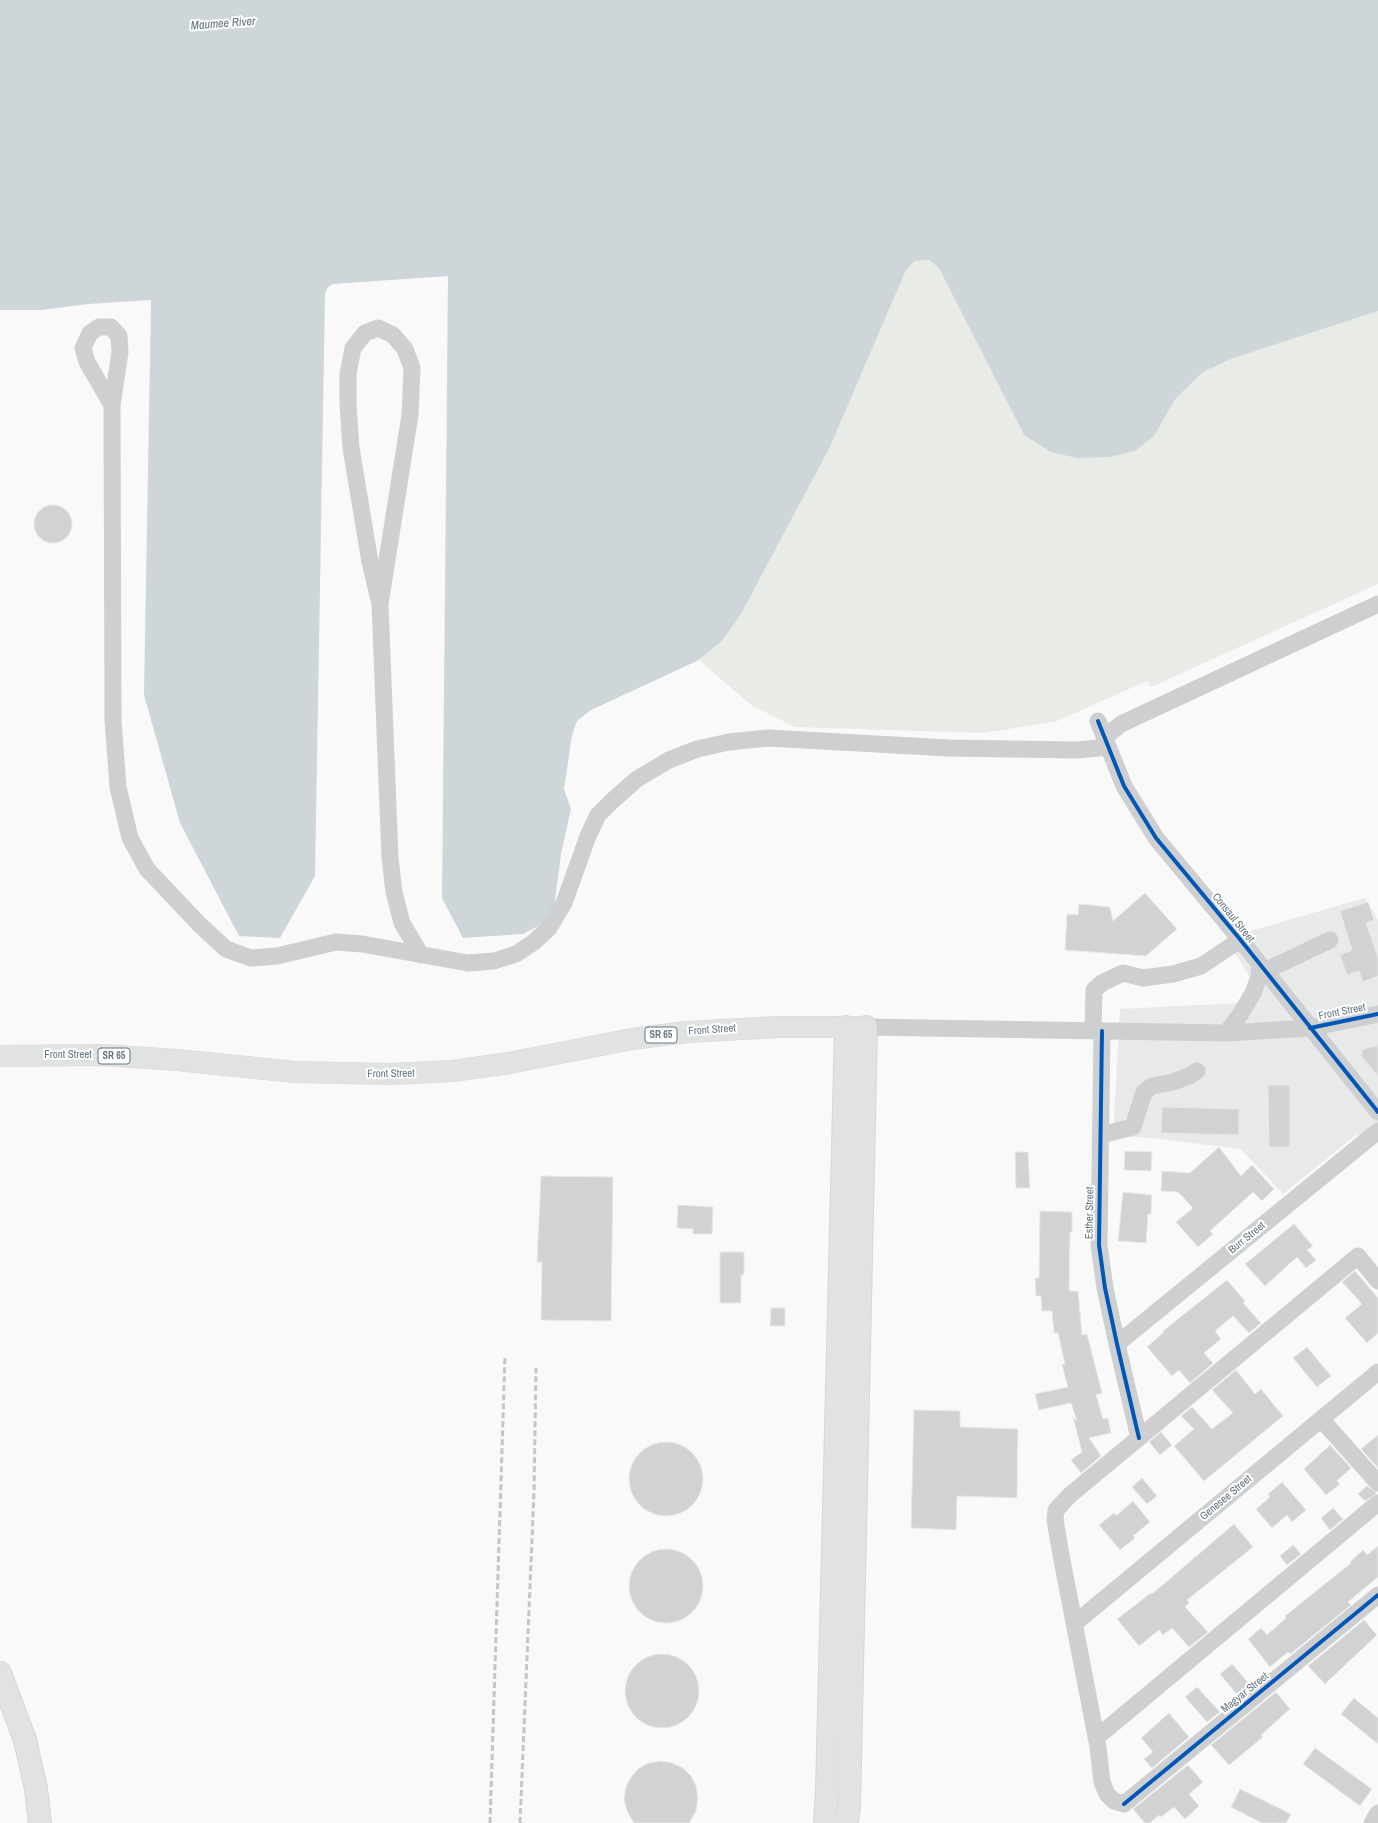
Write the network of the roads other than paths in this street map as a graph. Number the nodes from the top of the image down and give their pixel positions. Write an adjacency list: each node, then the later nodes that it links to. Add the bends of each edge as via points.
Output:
1 (112, 405): 8 (street, via 113,720 118,788 130,838 147,869 226,949 251,958 277,956 336,942)
2 (380, 604): 2 (street, via 370,562 351,448 348,404 348,374 353,348 365,333 378,328 393,335 405,349 412,368 410,415); 8 (street, via 390,858 394,892 402,922)
3 (1378, 604): 5 (street, via 1127,721)
4 (1098, 721): 5 (street, Consaul Street)
5 (1106, 742): 6 (street, Consaul Street, via 1124,786 1156,838); 8 (street, via 1078,750 949,748 768,738 728,742 697,749 669,760 637,779 598,815 564,904 549,928 534,942 516,954 494,961 468,963)
6 (1240, 940): 9 (street, Consaul Street); 13 (street, Esther Street, via 1201,966 1173,974 1142,978 1123,973 1102,983 1094,990)
7 (1330, 940): 9 (street)
8 (421, 955)
9 (1262, 968): 12 (street, Consaul Street); 14 (street, via 1253,993)
10 (1378, 1014): 12 (street, Front Street)
11 (856, 1027): 13 (street, Front Street); 15 (main road, Front Street / SR 65, via 746,1028 687,1032 632,1039 453,1071 391,1074 303,1072 102,1055); 33 (highway); 34 (highway)
12 (1310, 1028): 14 (street, Front Street); 17 (street, Consaul Street)
13 (1098, 1031): 14 (street, Front Street); 19 (street, Esther Street)
14 (1226, 1033)
15 (0, 1056)
16 (1197, 1071): 19 (street, via 1173,1082 1152,1086 1144,1092 1133,1127)
17 (1378, 1112)
18 (1378, 1131): 21 (street, Burr Street)
19 (1101, 1135): 21 (street, Esther Street, via 1099,1245)
20 (1376, 1275): 24 (street, via 1358,1256)
21 (1117, 1344): 24 (street, Esther Street)
22 (1378, 1372): 23 (street, Genesee Street)
23 (1321, 1419): 25 (street); 28 (street, Genesee Street)
24 (1139, 1438): 28 (street, via 1066,1498 1056,1510 1055,1520)
25 (1378, 1483)
26 (1378, 1503): 30 (street)
27 (1378, 1595): 30 (street, Magyar Street, via 1124,1804 1114,1801 1107,1794 1102,1782)
28 (1074, 1624): 30 (street)
29 (0, 1673): 32 (highway, via 25,1740 36,1789)
30 (1096, 1738)
31 (1378, 1813): 35 (street)
32 (40, 1823)
33 (825, 1823)
34 (847, 1823)
35 (1372, 1823)

